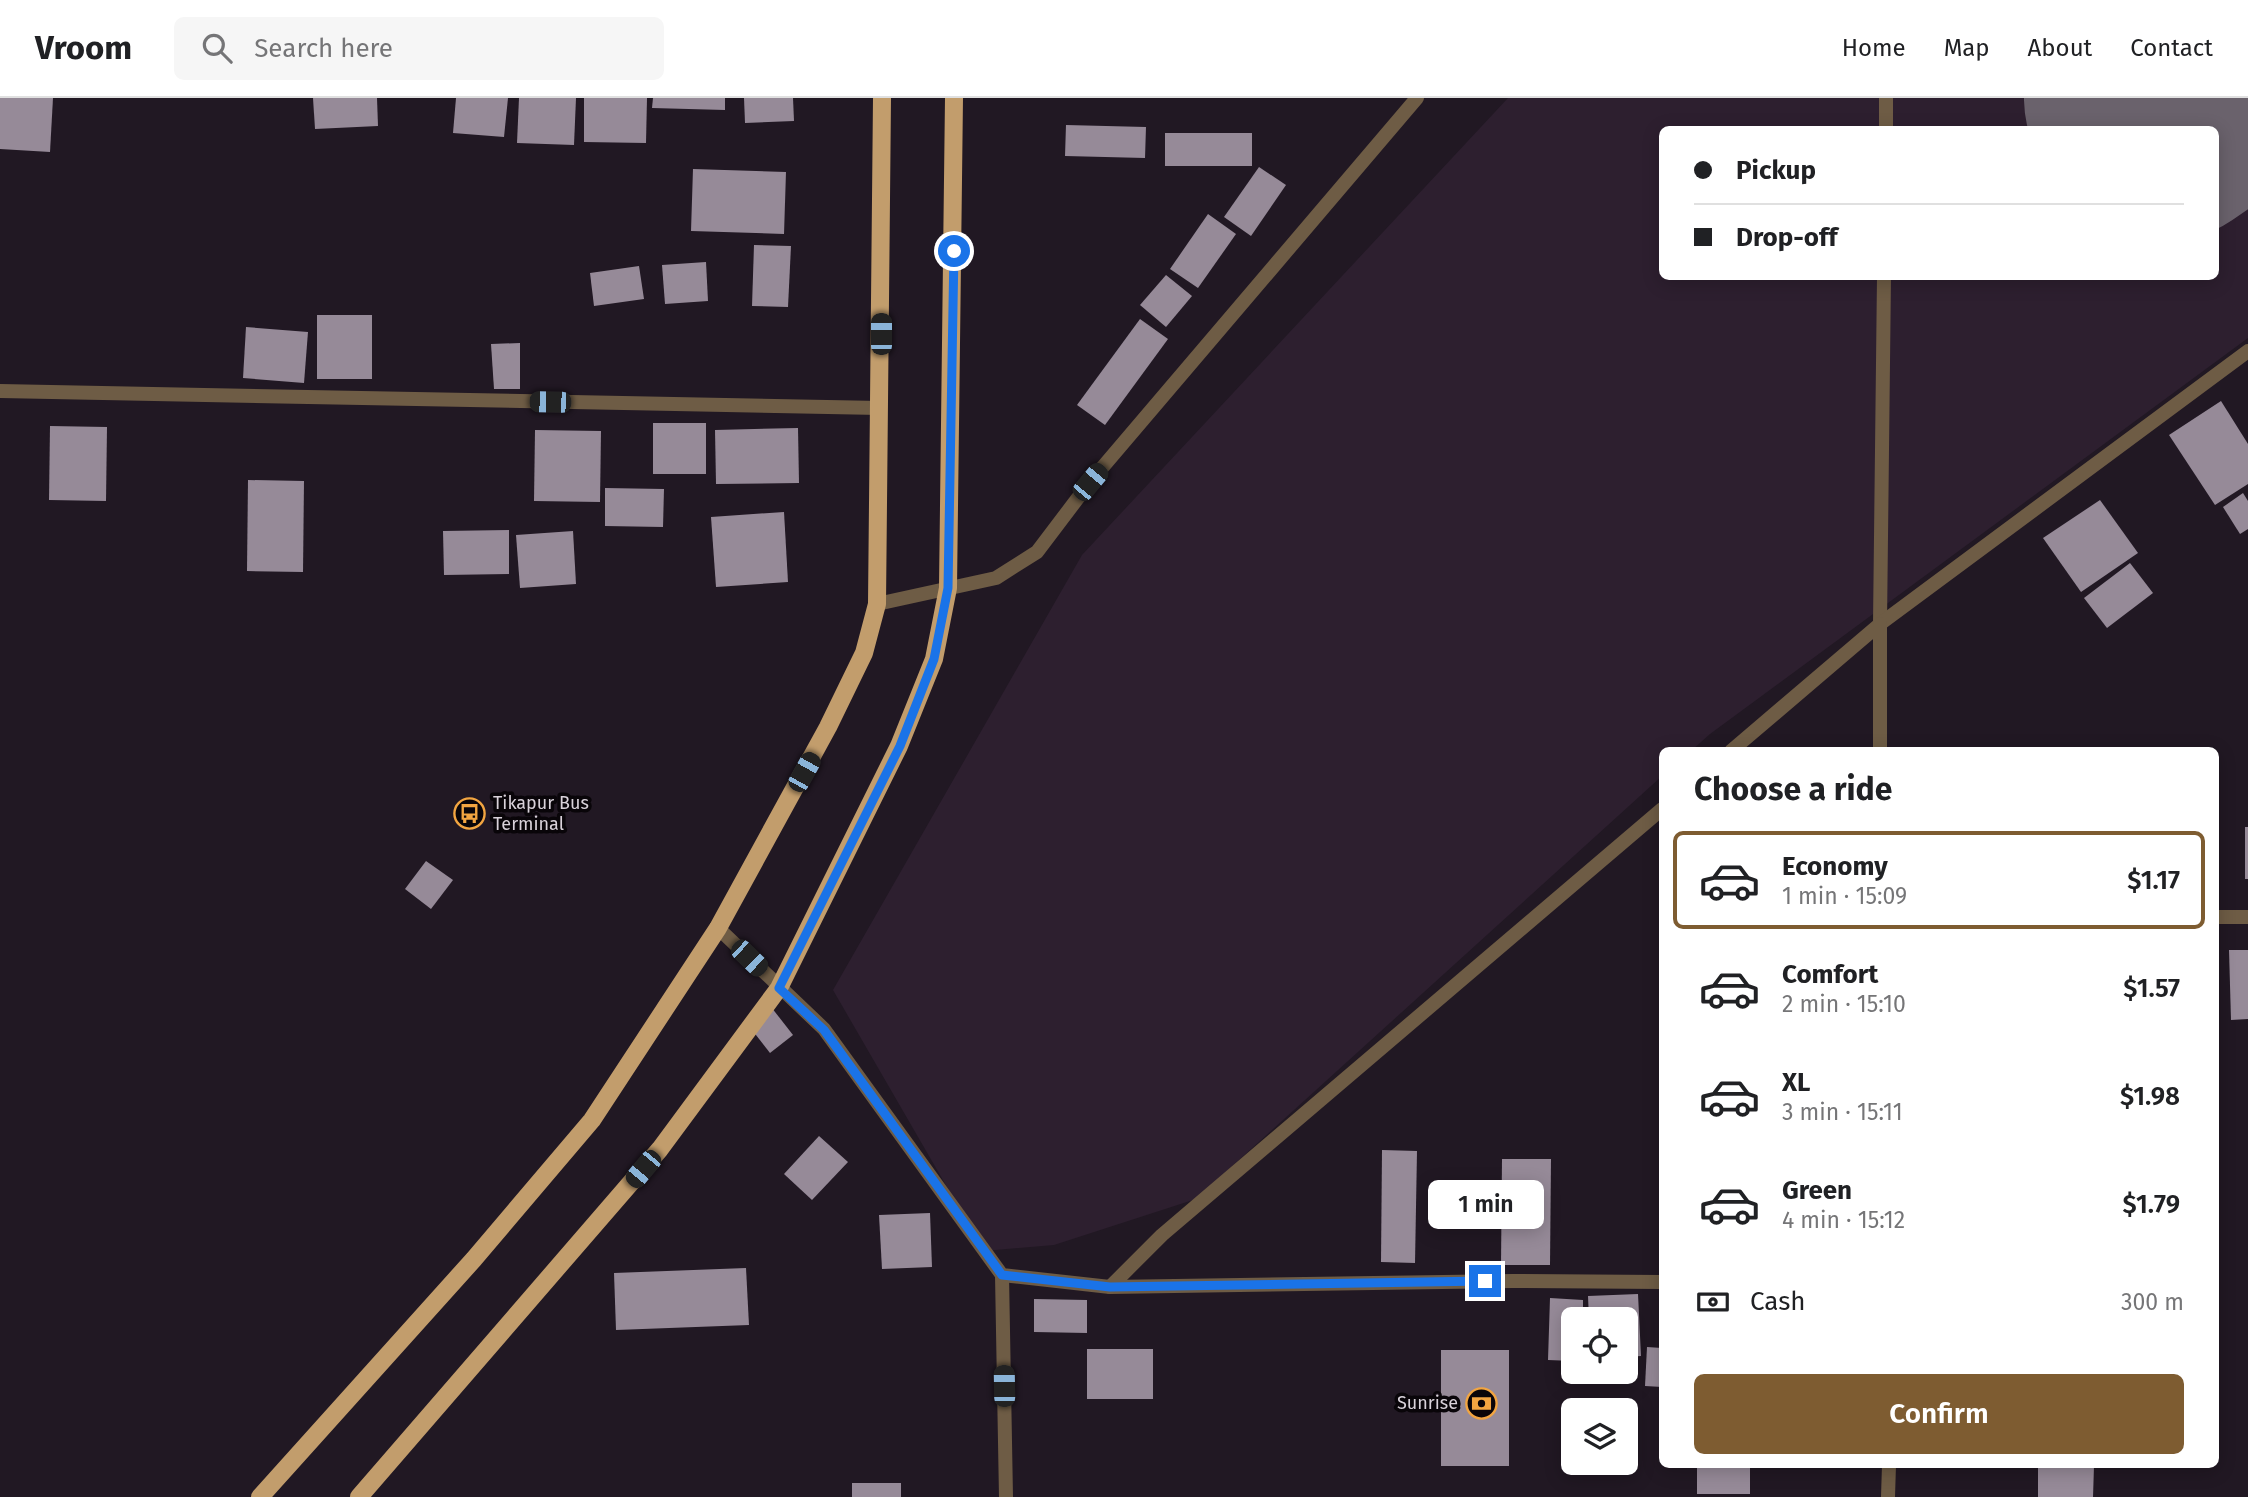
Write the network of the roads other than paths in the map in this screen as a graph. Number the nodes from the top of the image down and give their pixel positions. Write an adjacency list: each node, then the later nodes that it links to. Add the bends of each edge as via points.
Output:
1 (882, 98): 9 (main road)
2 (954, 98): 10 (main road)
3 (1417, 98): 10 (street, via 1090,482 1037,552 996,578)
4 (1886, 98): 5 (street)
5 (1886, 126)
6 (1884, 280): 12 (street)
7 (2248, 351): 12 (street)
8 (0, 391): 9 (street)
9 (880, 408): 11 (main road)
10 (948, 588): 11 (street); 19 (main road, via 934,659 900,746)
11 (877, 604): 18 (main road, via 864,653 840,703)
12 (1880, 624): 13 (street); 14 (street)
13 (1736, 747)
14 (1880, 747)
15 (1659, 812): 22 (street, via 1172,1226)
16 (2219, 917): 17 (street)
17 (2248, 917)
18 (718, 928): 19 (street); 24 (main road, via 592,1120)
19 (779, 988): 20 (street, via 824,1030); 25 (main road, via 660,1149)
20 (1002, 1275): 22 (street); 26 (street)
21 (1659, 1282): 22 (street)
22 (1110, 1287)
23 (1889, 1468): 27 (street)
24 (261, 1497)
25 (359, 1497)
26 (1006, 1497)
27 (1888, 1497)

